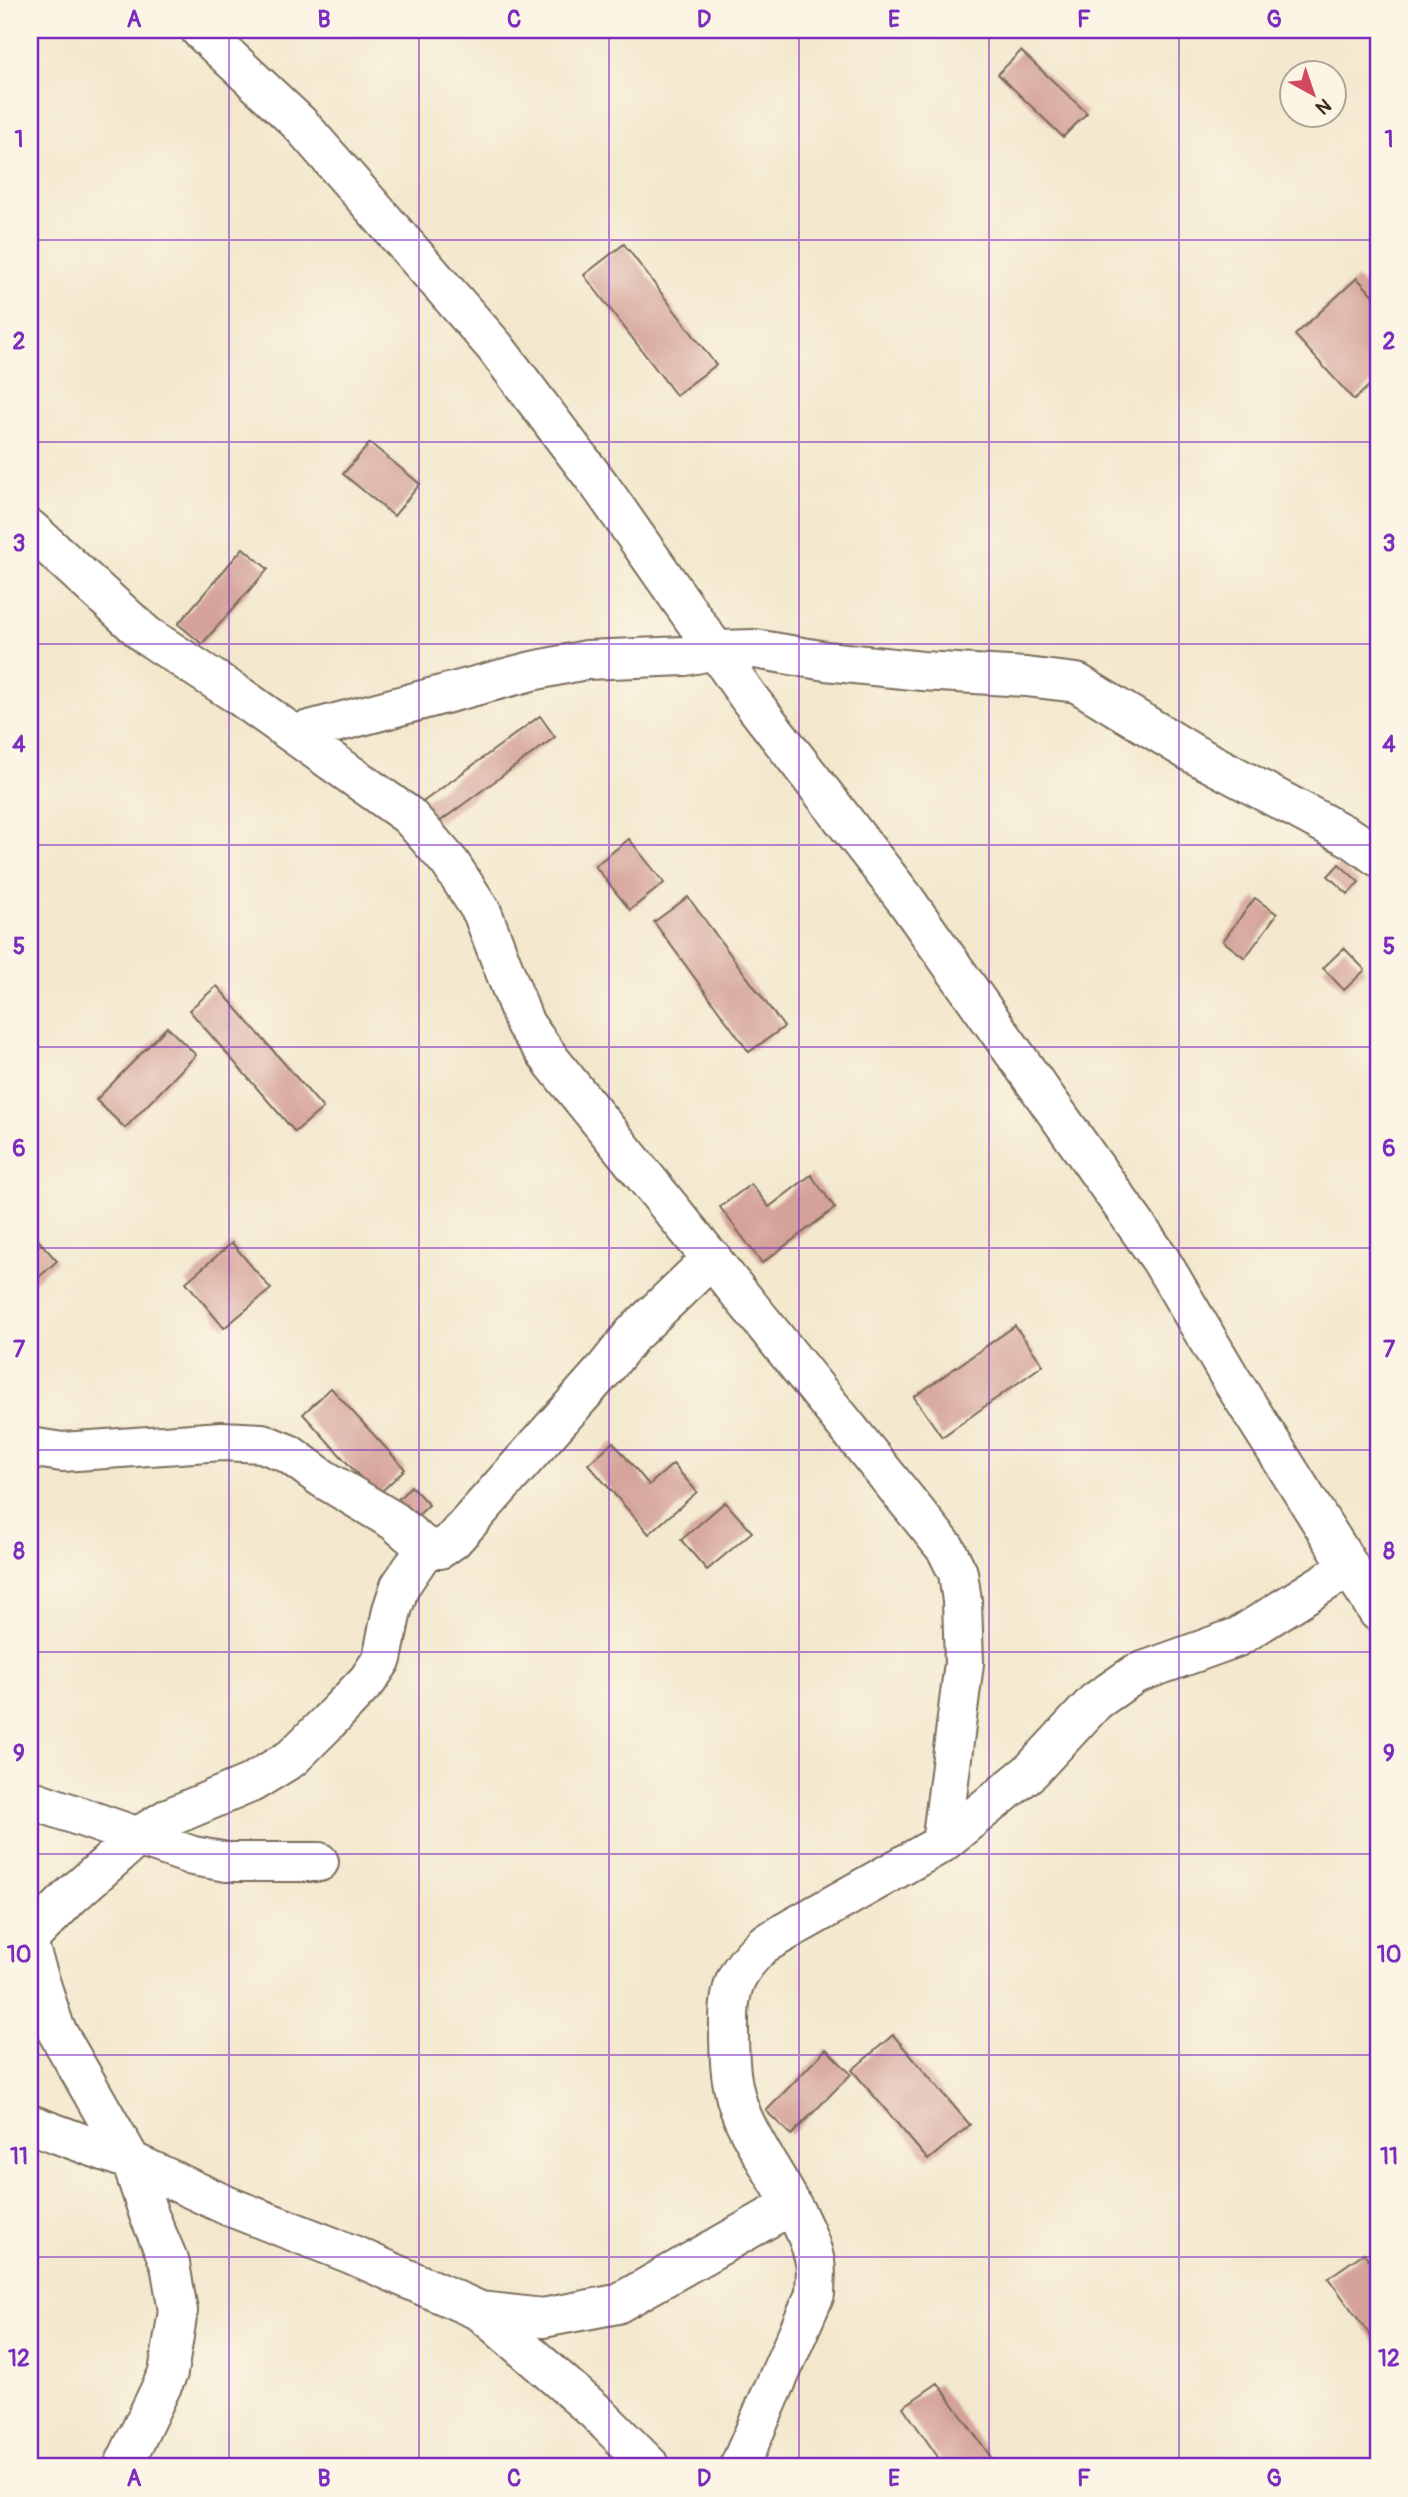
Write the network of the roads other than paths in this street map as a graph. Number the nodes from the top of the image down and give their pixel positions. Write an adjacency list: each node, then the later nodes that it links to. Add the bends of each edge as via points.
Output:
1 (201, 30): 3 (street, via 300,124 495,348)
2 (30, 529): 4 (street, via 146,635)
3 (716, 650): 4 (street, via 685,656 586,660); 5 (street, via 755,649 826,661 1077,683 1192,753 1353,838); 9 (street, via 913,910 1160,1259 1231,1379)
4 (294, 734): 6 (street, via 410,816 450,863 482,912 525,1024)
5 (1378, 857)
6 (712, 1258): 8 (street, via 632,1335 453,1540 440,1549); 12 (street, via 946,1549 958,1573 964,1663)
7 (30, 1447): 8 (street, via 62,1452 222,1441 262,1443 289,1454 394,1521)
8 (426, 1548): 11 (street, via 400,1586 383,1659 327,1723 292,1758 251,1783 170,1817)
9 (1368, 1591): 12 (street, via 1135,1674 1096,1701 1031,1771)
10 (30, 1798): 11 (street)
11 (140, 1835): 13 (street, via 193,1856 227,1863); 14 (street)
12 (941, 1844): 18 (street, via 764,1944 745,1961 732,1984 730,2080 743,2118)
13 (319, 1862)
14 (30, 1938)
15 (30, 1949): 17 (street, via 55,2028)
16 (30, 2124): 17 (street)
17 (131, 2161): 19 (street); 20 (street, via 170,2264 178,2311 168,2373)
18 (790, 2206): 19 (street, via 617,2304 543,2318); 22 (street, via 816,2264 815,2294)
19 (480, 2311): 21 (street, via 596,2412)
20 (123, 2467)
21 (651, 2467)
22 (739, 2467)

